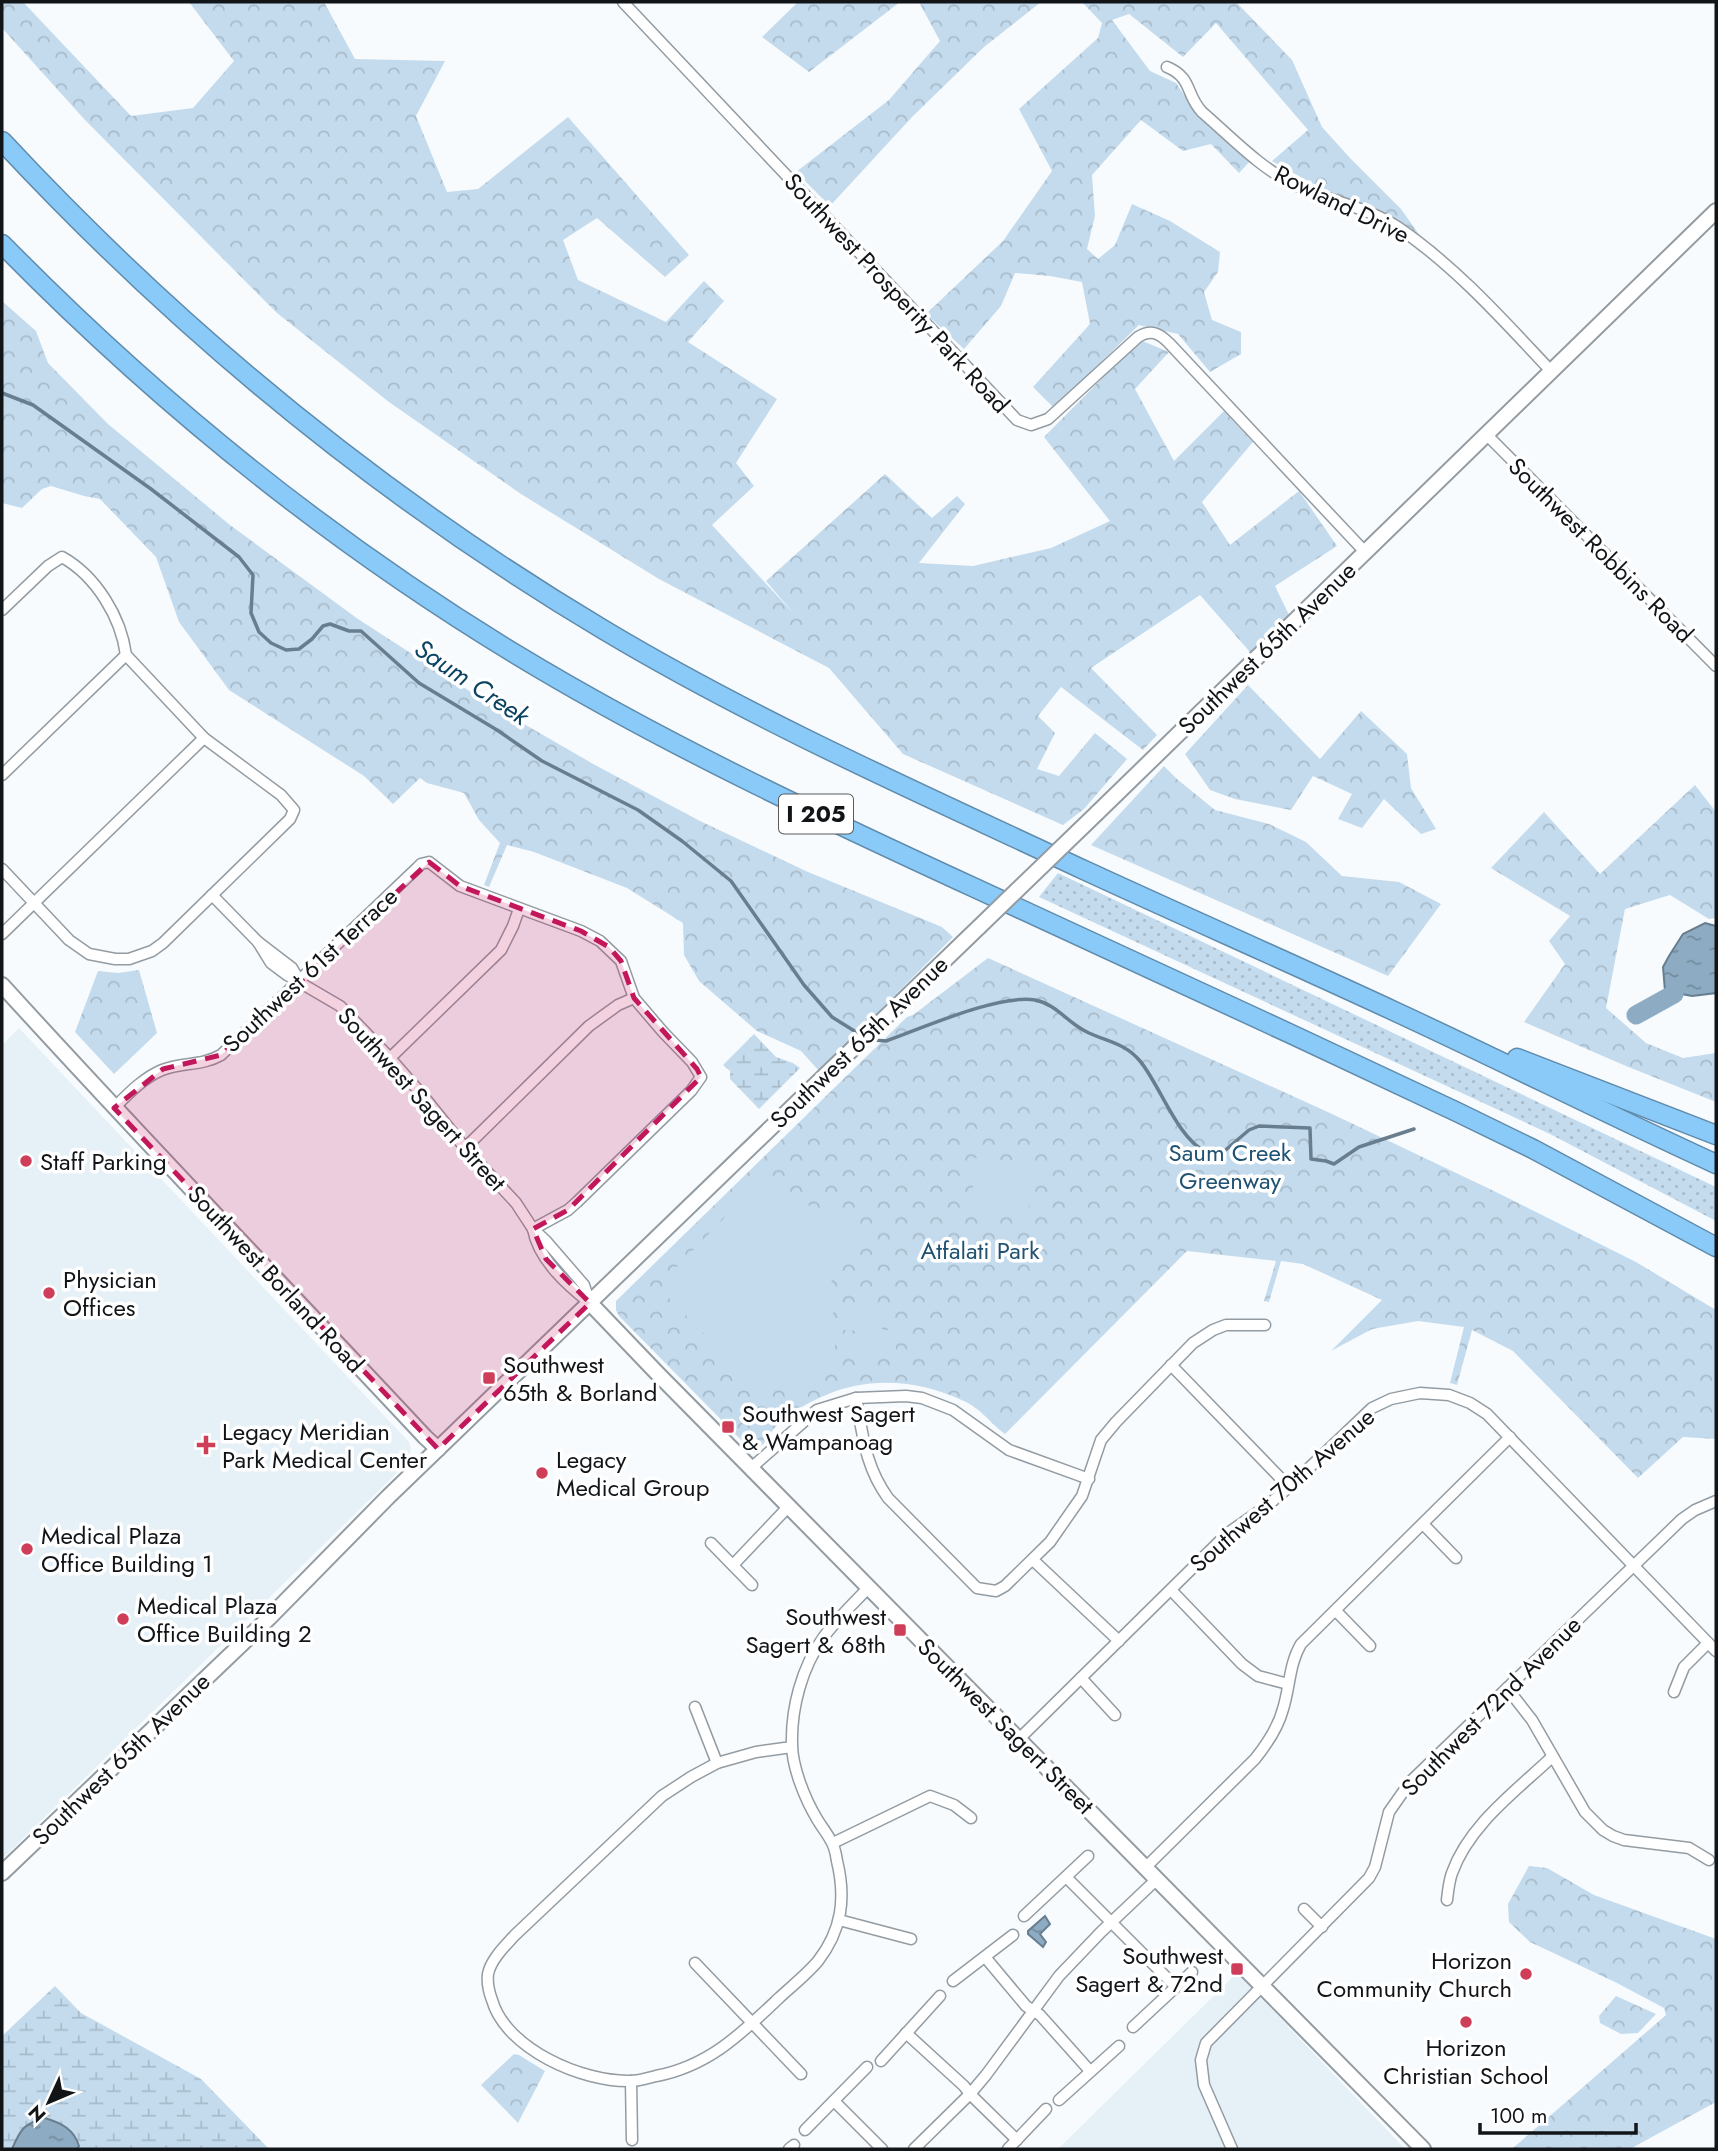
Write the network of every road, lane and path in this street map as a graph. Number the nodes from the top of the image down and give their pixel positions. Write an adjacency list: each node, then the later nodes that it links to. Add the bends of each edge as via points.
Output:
1 (623, 2): 8 (street, Southwest Prosperity Park Road, via 1017,420 1031,425 1048,419 1138,337 1157,333)
2 (1167, 66): 6 (street, Rowland Drive, via 1180,72 1202,112 1277,175 1396,226 1439,258)
3 (2, 141): 22 (highway, I 205, via 113,255 261,387 447,528 601,628 724,698 873,773)
4 (1716, 211): 6 (main road, Southwest 65th Avenue)
5 (2, 244): 29 (highway, I 205, via 161,396 255,472 374,560 558,679 763,789 1457,1112)
6 (1551, 371): 7 (main road, Southwest 65th Avenue)
7 (1486, 434): 8 (main road, Southwest 65th Avenue); 11 (street, Southwest Robbins Road)
8 (1365, 552): 30 (main road, Southwest 65th Avenue, bridge)
9 (2, 610): 10 (street, via 62,557 104,599 117,622)
10 (126, 655): 12 (street); 13 (street)
11 (1716, 666)
12 (204, 738): 15 (street, via 281,795 294,810); 16 (street)
13 (2, 775)
14 (2, 869): 16 (street)
15 (212, 895): 16 (street, via 163,943 129,959 101,957 78,948); 19 (street, Southwest Sagert Street, via 258,942 292,968)
16 (34, 904): 18 (street)
17 (519, 909): 19 (street, Southwest 61st Terrace, via 460,886 429,862 421,864); 21 (street, via 600,941 621,961); 23 (street, via 501,950)
18 (2, 934)
19 (300, 982): 23 (street, Southwest Sagert Street, via 340,1006); 24 (street, Southwest 61st Terrace, via 221,1055 163,1069)
20 (2, 985): 24 (main road, Southwest Borland Road)
21 (634, 998): 26 (street, via 589,1026); 28 (street, via 701,1077 577,1202)
22 (1397, 1013): 25 (highway); 27 (highway)
23 (390, 1058): 26 (street, Southwest Sagert Street)
24 (114, 1108): 35 (main road, Southwest Borland Road)
25 (1716, 1135)
26 (465, 1148): 28 (street, Southwest Sagert Street, via 516,1203)
27 (1716, 1164)
28 (533, 1229): 30 (street, Southwest Sagert Street, via 584,1285)
29 (1716, 1247)
30 (590, 1303): 35 (main road, Southwest 65th Avenue); 36 (main road, Southwest Sagert Street)
31 (1265, 1325): 32 (street, via 1226,1325 1213,1330)
32 (1171, 1365): 37 (street, via 1101,1440); 38 (street)
33 (856, 1398): 36 (street, via 817,1410); 37 (street, via 905,1396 937,1403 1009,1450); 44 (street, via 868,1464 879,1486 976,1588 996,1591)
34 (1510, 1437): 38 (street, Southwest 70th Avenue, via 1488,1415 1449,1395 1420,1393 1391,1399 1372,1408); 41 (street); 46 (street, Southwest 70th Avenue)
35 (438, 1449): 70 (main road, Southwest 65th Avenue)
36 (751, 1468): 40 (main road, Southwest Sagert Street)
37 (1089, 1479): 44 (street, via 1064,1524)
38 (1289, 1487): 49 (street, Southwest 70th Avenue, via 1228,1533)
39 (1716, 1501): 46 (street, Southwest 72nd Avenue, via 1682,1519)
40 (789, 1506): 45 (street); 48 (main road, Southwest Sagert Street)
41 (1423, 1524): 43 (street); 50 (street)
42 (711, 1543): 45 (street)
43 (1456, 1558)
44 (1033, 1560): 51 (street)
45 (733, 1565): 47 (street)
46 (1634, 1566): 52 (street, Southwest 70th Avenue); 57 (street, Southwest 72nd Avenue)
47 (752, 1585)
48 (869, 1587): 61 (main road, Southwest Sagert Street); 62 (street, via 812,1657 797,1695)
49 (1171, 1590): 51 (street, Southwest 70th Avenue); 56 (street, via 1242,1664 1258,1676)
50 (1336, 1611): 53 (street); 56 (street, via 1301,1644)
51 (1119, 1641): 55 (street, Southwest 70th Avenue)
52 (1708, 1643): 54 (street, Southwest 70th Avenue); 58 (street, via 1684,1667)
53 (1370, 1646)
54 (1716, 1651)
55 (1081, 1678): 60 (street); 61 (street, Southwest 70th Avenue)
56 (1288, 1684): 69 (street, via 1277,1728 1255,1759)
57 (1507, 1688): 63 (street, via 1526,1710); 78 (street, Southwest 72nd Avenue, via 1410,1782 1390,1812 1369,1878)
58 (1674, 1692)
59 (695, 1707): 64 (street)
60 (1115, 1714)
61 (1019, 1739): 69 (main road, Southwest Sagert Street)
62 (792, 1747): 64 (street); 66 (street, via 802,1788)
63 (1552, 1757): 68 (street, via 1585,1812 1603,1830 1624,1840 1689,1848); 73 (street, via 1467,1843 1452,1874)
64 (717, 1763): 97 (street, via 662,1796 541,1909 501,1951 488,1972 494,2008 512,2034 537,2054 564,2068)
65 (971, 1818): 66 (street, via 930,1796)
66 (833, 1843): 76 (street, via 843,1885)
67 (1088, 1856): 71 (street)
68 (1709, 1860)
69 (1146, 1867): 72 (main road, Southwest Sagert Street)
70 (2, 1874)
71 (1066, 1877): 75 (street); 77 (street)
72 (1157, 1879): 77 (street); 85 (main road, Southwest Sagert Street)
73 (1447, 1900)
74 (1304, 1909): 78 (street)
75 (1024, 1916)
76 (839, 1920): 80 (street); 89 (street, via 817,1962)
77 (1112, 1923): 86 (street); 88 (street, via 1059,1976)
78 (1322, 1927): 85 (street, Southwest 72nd Avenue)
79 (1013, 1935): 81 (street)
80 (911, 1939)
81 (985, 1957): 84 (street); 88 (street)
82 (695, 1963): 89 (street)
83 (1192, 1972): 86 (street)
84 (953, 1981)
85 (1262, 1985): 108 (street, Southwest 72nd Avenue, via 1206,2043 1201,2060 1204,2085); 109 (main road, Southwest Sagert Street)
86 (1176, 1987): 90 (street)
87 (940, 1996): 91 (street)
88 (1033, 2010): 95 (street); 98 (street)
89 (753, 2023): 96 (street); 97 (street, via 700,2062)
90 (1132, 2027)
91 (906, 2033): 93 (street); 98 (street)
92 (1119, 2046): 95 (street)
93 (881, 2062)
94 (867, 2067): 100 (street)
95 (1090, 2071): 99 (street)
96 (801, 2074)
97 (631, 2081): 103 (street)
98 (970, 2094): 104 (street); 106 (street)
99 (1059, 2099)
100 (834, 2101): 102 (street); 105 (street)
101 (1046, 2109): 104 (street)
102 (806, 2130)
103 (632, 2140)
104 (1017, 2140): 107 (street)
105 (882, 2149)
106 (914, 2149)
107 (1008, 2149)
108 (1232, 2149)
109 (1423, 2149)

